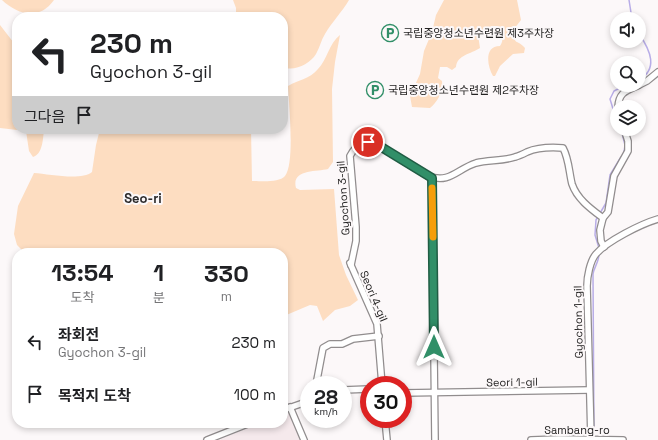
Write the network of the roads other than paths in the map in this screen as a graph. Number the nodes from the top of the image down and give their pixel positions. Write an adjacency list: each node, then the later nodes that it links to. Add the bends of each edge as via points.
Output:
1 (658, 72): 2 (street)
2 (646, 82)
3 (626, 136): 5 (street, via 628,151 614,176 608,212)
4 (432, 178): 5 (street, via 451,177 476,163 515,158 538,148 563,148 572,185 584,203); 8 (street, Gyochon 3-gil, via 372,142 363,142 355,148 350,156 356,241); 14 (street)
5 (602, 218): 7 (street, via 600,230)
6 (658, 219): 7 (street, Gyochon 1-gil, via 624,234)
7 (603, 248): 12 (street, Gyochon 1-gil, via 596,254 587,279)
8 (350, 264): 9 (street, Seori 4-gil, via 377,324)
9 (379, 336): 10 (street, via 353,339 323,348); 11 (street, Seori 4-gil)
10 (318, 376)
11 (381, 376)
12 (589, 390): 14 (street, Seori 1-gil); 19 (street, Gyochon 1-gil)
13 (412, 393): 14 (street, Seori 1-gil)
14 (434, 393): 24 (street)
15 (300, 404): 16 (street)
16 (290, 407): 22 (street)
17 (237, 428): 21 (street)
18 (386, 428): 23 (street)
19 (591, 439): 20 (street, Sambang-ro); 25 (street, Sambang-ro)
20 (598, 439): 26 (street, Sambang-ro)
21 (207, 440)
22 (304, 440)
23 (387, 440)
24 (435, 440)
25 (531, 440)
26 (623, 440)

